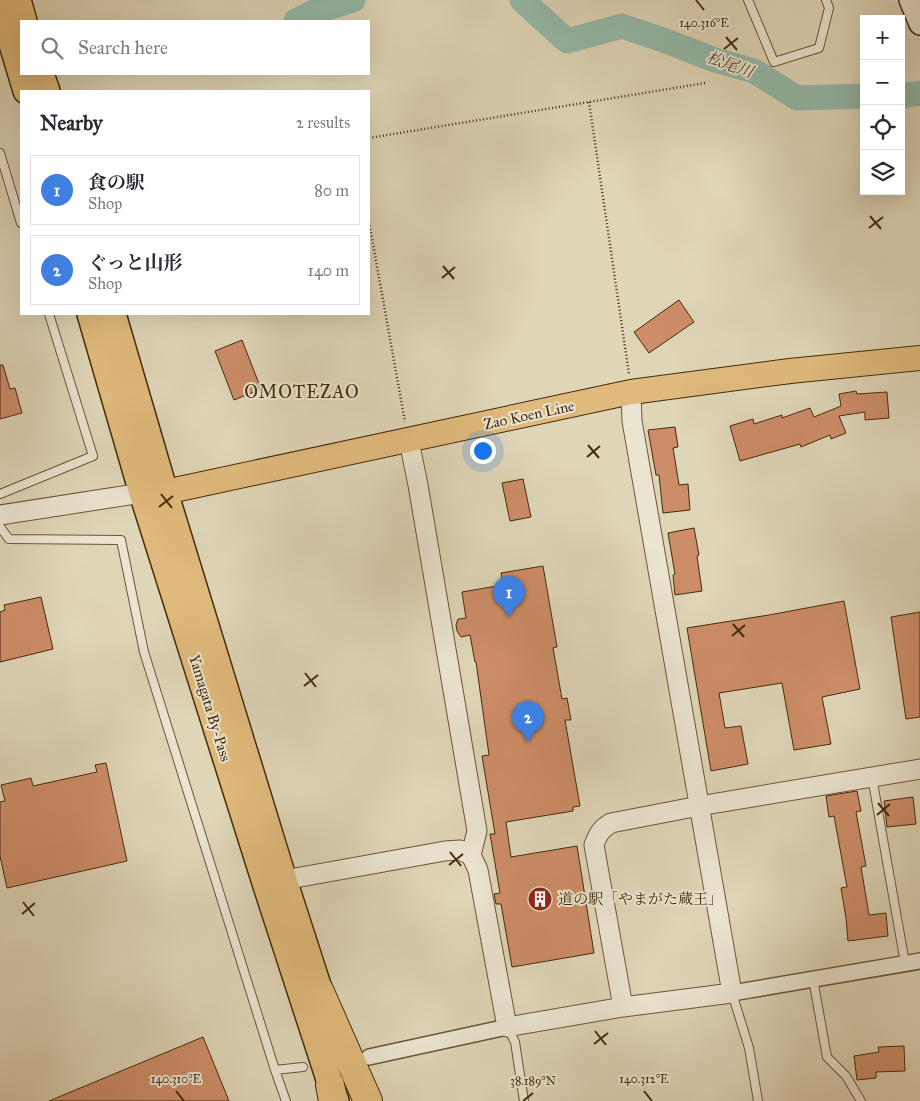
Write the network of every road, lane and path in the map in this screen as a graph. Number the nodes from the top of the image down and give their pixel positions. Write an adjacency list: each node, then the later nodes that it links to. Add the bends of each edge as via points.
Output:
1 (18, 0): 6 (highway)
2 (748, 0): 3 (lane, via 774,62 819,48 829,8)
3 (826, 0)
4 (910, 0): 7 (main road)
5 (0, 4): 8 (highway)
6 (24, 20)
7 (920, 24)
8 (20, 71)
9 (21, 75): 12 (highway)
10 (42, 75): 13 (highway)
11 (705, 82): 14 (path)
12 (26, 90)
13 (47, 90)
14 (588, 101): 15 (path); 23 (path)
15 (370, 138)
16 (0, 153): 17 (lane)
17 (20, 220)
18 (370, 227): 24 (path)
19 (49, 315): 26 (lane, via 93,456)
20 (90, 315): 25 (highway, Yamagata By-Pass)
21 (113, 315): 25 (highway, Yamagata By-Pass)
22 (920, 358): 23 (main road, Zao Koen Line)
23 (631, 392): 24 (main road, Zao Koen Line); 31 (street, via 632,422)
24 (409, 441): 25 (main road, Zao Koen Line); 32 (street, via 477,831)
25 (154, 493): 27 (street); 33 (highway, Yamagata By-Pass); 44 (highway, Yamagata By-Pass, via 271,904)
26 (0, 494)
27 (0, 515)
28 (0, 527): 43 (lane, via 9,539 121,540 144,652)
29 (920, 769): 30 (street)
30 (872, 777): 31 (street); 35 (lane)
31 (699, 806): 38 (street); 39 (street, via 611,823 603,828 594,845)
32 (471, 855): 33 (street, via 460,850 445,850); 40 (street, via 478,870)
33 (284, 880): 37 (highway, Yamagata By-Pass)
34 (920, 961): 35 (street)
35 (905, 963): 36 (street)
36 (812, 979): 38 (street); 50 (lane, via 827,1057 846,1076)
37 (319, 990): 46 (highway, Yamagata By-Pass); 47 (highway)
38 (732, 993): 39 (street); 49 (lane, via 749,1048)
39 (623, 1007): 40 (street)
40 (507, 1027): 41 (street); 48 (lane, via 515,1042)
41 (370, 1057)
42 (303, 1067): 43 (lane)
43 (275, 1070): 45 (lane)
44 (333, 1096)
45 (286, 1101)
46 (357, 1101)
47 (368, 1101)
48 (524, 1101)
49 (758, 1101)
50 (861, 1101)

